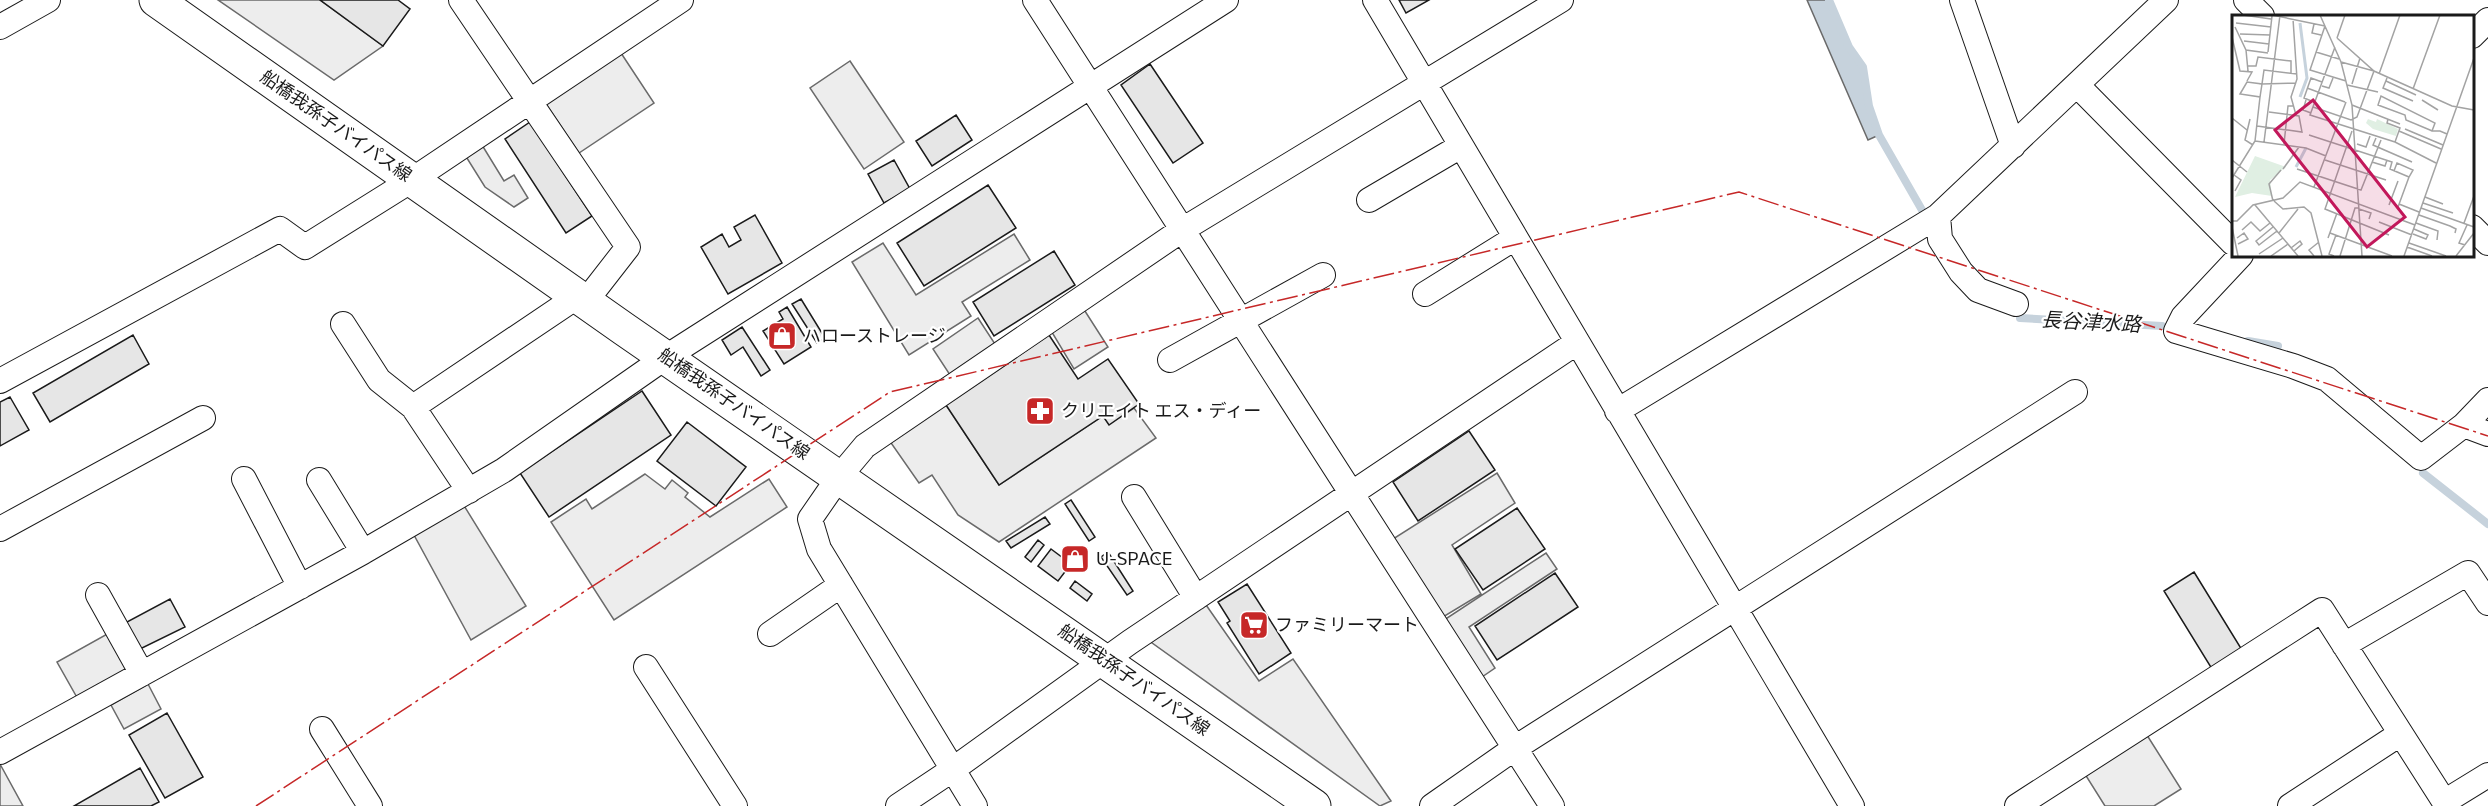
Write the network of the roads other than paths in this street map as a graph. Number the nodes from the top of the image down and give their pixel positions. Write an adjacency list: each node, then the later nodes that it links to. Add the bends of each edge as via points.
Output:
1 (48, 0): 14 (street)
2 (156, 0): 22 (street, 船橋我孫子バイパス線)
3 (461, 0): 19 (street)
4 (681, 0): 19 (street)
5 (1035, 0): 18 (street)
6 (1226, 0): 18 (street)
7 (1375, 0): 16 (street)
8 (1561, 0): 16 (street)
9 (1962, 0): 21 (street)
10 (2166, 0): 17 (street)
11 (2246, 0): 12 (street)
12 (2261, 15)
13 (2488, 20): 15 (street)
14 (0, 27)
15 (2473, 35)
16 (1425, 84): 20 (street); 26 (street)
17 (2077, 84): 21 (street); 28 (street)
18 (1090, 86): 26 (street); 38 (street)
19 (530, 101): 22 (street); 33 (street, via 628,247)
20 (1461, 146): 23 (street); 27 (street)
21 (2013, 146): 24 (street)
22 (412, 180): 33 (street, 船橋我孫子バイパス線); 40 (street, via 305,247 280,229)
23 (1369, 200)
24 (1938, 216): 34 (street, via 1940,239 1960,272 1978,290); 44 (street)
25 (2473, 228): 29 (street)
26 (1182, 230): 35 (street); 48 (street, via 865,446)
27 (1515, 238): 32 (street); 37 (street)
28 (2232, 242)
29 (2488, 243)
30 (2240, 256): 46 (street, via 2183,317 2176,331 2327,379 2421,458)
31 (1323, 274): 35 (street)
32 (1425, 294)
33 (582, 299): 38 (street, 船橋我孫子バイパス線); 43 (street)
34 (2016, 304)
35 (1241, 321): 39 (street); 52 (street)
36 (343, 324): 43 (street, via 379,380)
37 (1576, 343): 44 (street); 52 (street)
38 (666, 357): 48 (street, 船橋我孫子バイパス線); 51 (street)
39 (1170, 360)
40 (0, 381)
41 (2075, 392): 61 (street)
42 (2488, 400): 46 (street)
43 (413, 407): 51 (street)
44 (1617, 411): 61 (street)
45 (203, 418): 54 (street)
46 (2464, 425): 47 (street)
47 (2488, 434)
48 (838, 477): 56 (street, via 810,519 819,549); 64 (street, 船橋我孫子バイパス線)
49 (244, 479): 57 (street)
50 (319, 480): 55 (street)
51 (469, 491): 55 (street)
52 (1352, 494): 59 (street); 69 (street)
53 (1134, 497): 59 (street)
54 (0, 529)
55 (363, 552): 57 (street)
56 (841, 585): 62 (street); 71 (street)
57 (300, 587): 66 (street)
58 (98, 595): 66 (street)
59 (1196, 598): 64 (street)
60 (2488, 603): 63 (street, via 2468,573)
61 (1736, 609): 69 (street); 81 (street)
62 (770, 634)
63 (2344, 645): 68 (street); 82 (street, via 2322,610)
64 (1105, 661): 71 (street); 78 (street, 船橋我孫子バイパス線)
65 (646, 667): 75 (street)
66 (142, 674): 70 (street)
67 (322, 729): 74 (street)
68 (2400, 734): 73 (street); 83 (street)
69 (1515, 748): 79 (street); 80 (street)
70 (0, 752)
71 (952, 770): 76 (street); 77 (street)
72 (2488, 775): 73 (street)
73 (2446, 804)
74 (370, 806)
75 (735, 806)
76 (898, 806)
77 (975, 806)
78 (1314, 806)
79 (1432, 806)
80 (1552, 806)
81 (1852, 806)
82 (2017, 806)
83 (2290, 806)

